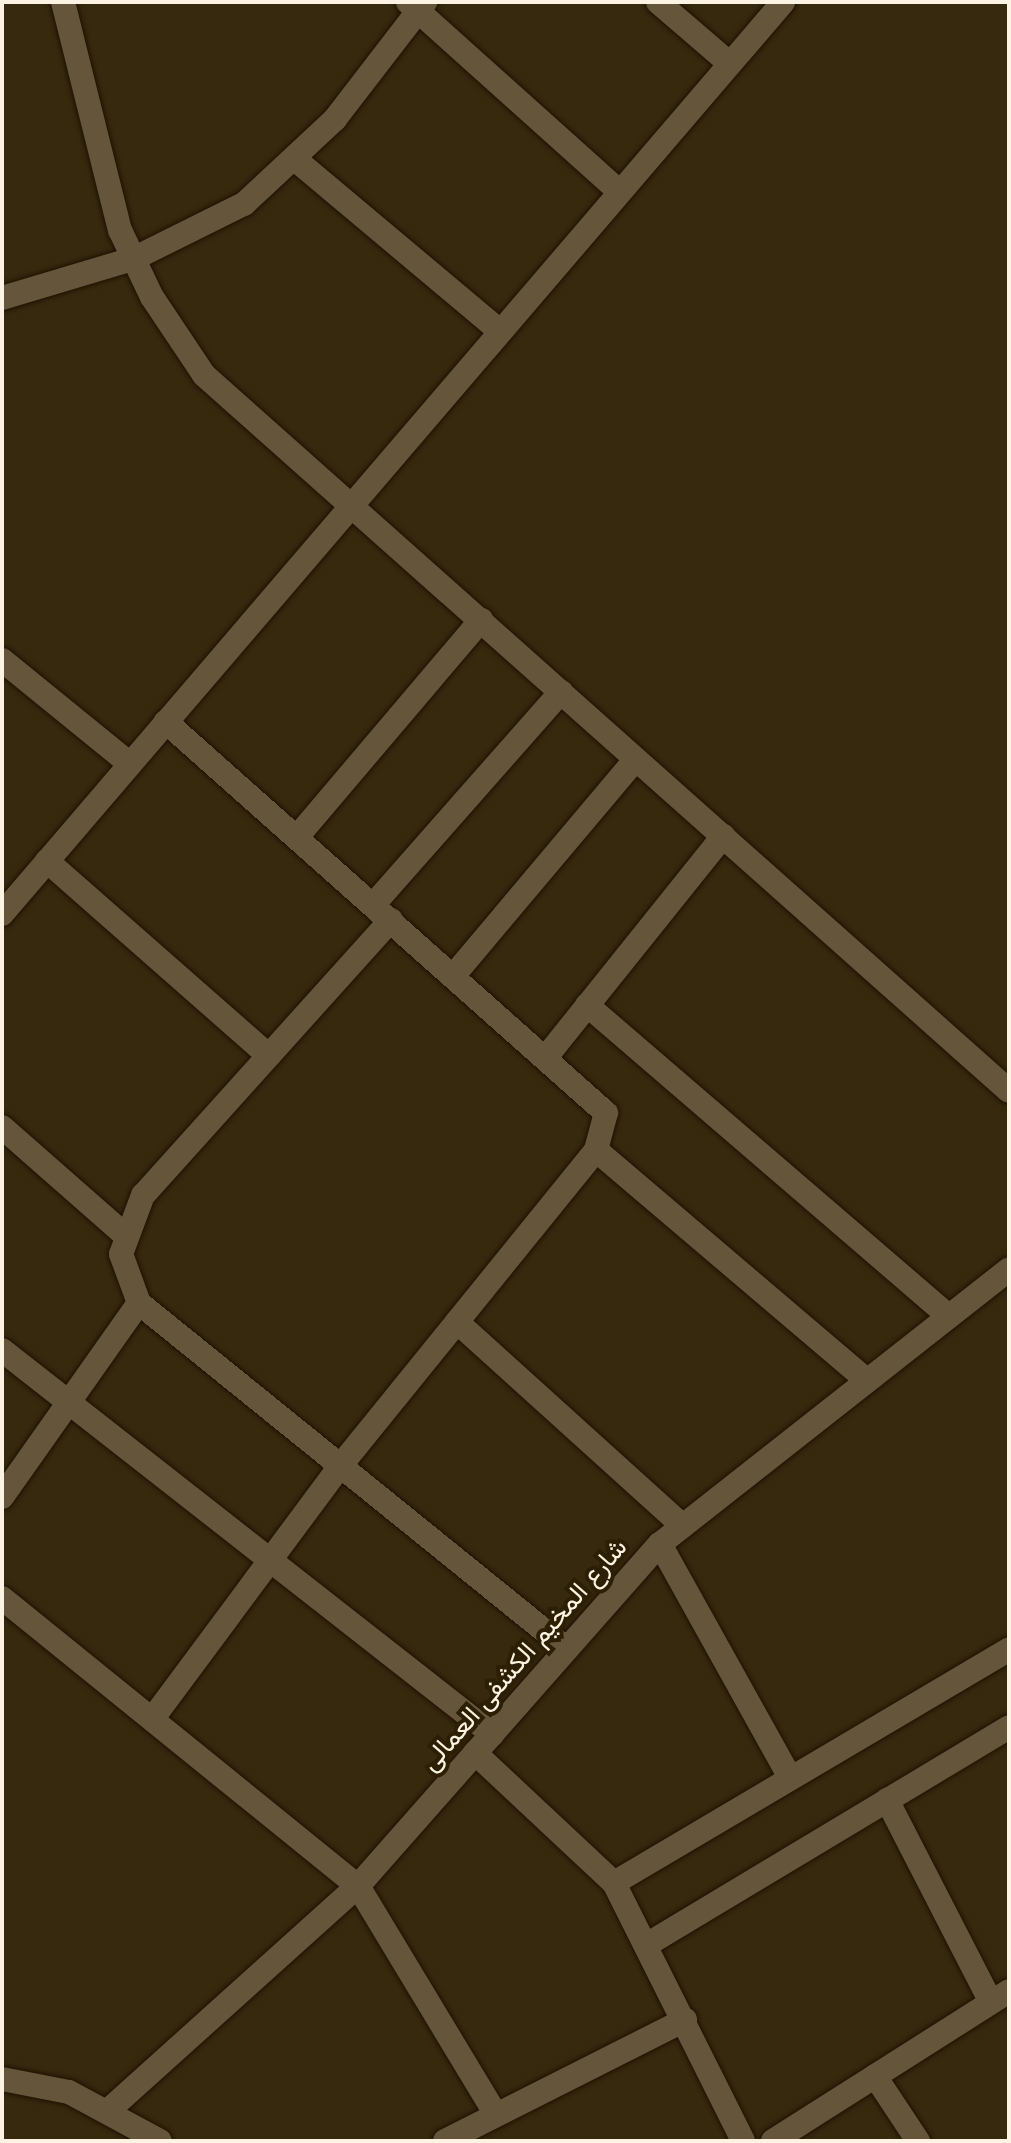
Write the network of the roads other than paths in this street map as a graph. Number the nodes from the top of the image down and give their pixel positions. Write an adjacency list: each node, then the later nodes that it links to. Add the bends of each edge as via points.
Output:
1 (63, 2): 8 (street, via 109,197)
2 (658, 2): 5 (street)
3 (783, 2): 5 (street)
4 (417, 5): 6 (street); 7 (street)
5 (729, 63): 7 (street)
6 (296, 160): 8 (street, via 244,204); 10 (street)
7 (619, 191): 10 (street)
8 (133, 259): 9 (street); 11 (street, via 204,375)
9 (2, 298)
10 (500, 331): 11 (street)
11 (352, 504): 12 (street); 15 (street)
12 (481, 620): 14 (street); 19 (street)
13 (2, 660): 17 (street)
14 (561, 692): 16 (street); 21 (street)
15 (166, 722): 17 (street); 19 (street)
16 (636, 759): 18 (street); 23 (street)
17 (130, 764): 20 (street)
18 (723, 836): 24 (street); 27 (street)
19 (297, 837): 21 (street)
20 (47, 861): 22 (street); 25 (street)
21 (383, 912): 23 (street); 25 (street)
22 (2, 914)
23 (454, 975): 26 (street)
24 (587, 1005): 26 (street); 33 (street)
25 (269, 1056): 30 (street, via 143,1195)
26 (547, 1056): 29 (street, via 606,1113)
27 (1009, 1091)
28 (2, 1127): 30 (street)
29 (596, 1150): 34 (street); 36 (street)
30 (125, 1235): 32 (street, via 121,1254)
31 (1009, 1269): 33 (street, شارع المخيم الكشفى العمالى)
32 (139, 1303): 37 (street); 38 (street)
33 (949, 1316): 36 (street, شارع المخيم الكشفى العمالى)
34 (457, 1322): 38 (street); 40 (street)
35 (2, 1350): 37 (street)
36 (867, 1381): 40 (street, شارع المخيم الكشفى العمالى)
37 (69, 1402): 39 (street); 42 (street)
38 (341, 1465): 42 (street); 44 (street)
39 (2, 1497)
40 (683, 1526): 41 (street, شارع المخيم الكشفى العمالى)
41 (660, 1544): 44 (street, شارع المخيم الكشفى العمالى); 50 (street)
42 (273, 1562): 46 (street); 48 (street)
43 (2, 1598): 46 (street)
44 (567, 1649): 48 (street, شارع المخيم الكشفى العمالى)
45 (1009, 1649): 50 (street)
46 (153, 1718): 53 (street)
47 (1009, 1727): 51 (street)
48 (492, 1734): 49 (street, شارع المخيم الكشفى العمالى)
49 (475, 1753): 52 (street); 53 (street, شارع المخيم الكشفى العمالى)
50 (790, 1778): 52 (street)
51 (887, 1800): 54 (street); 55 (street)
52 (614, 1883): 54 (street)
53 (358, 1886): 59 (street, شارع المخيم الكشفى العمالى); 60 (street)
54 (648, 1944): 56 (street)
55 (1000, 1997): 57 (street)
56 (685, 2020): 60 (street); 63 (street)
57 (875, 2076): 64 (street); 65 (street)
58 (2, 2079): 59 (street)
59 (110, 2109): 61 (street)
60 (496, 2115): 62 (street)
61 (160, 2141)
62 (445, 2141)
63 (743, 2141)
64 (773, 2141)
65 (918, 2141)

